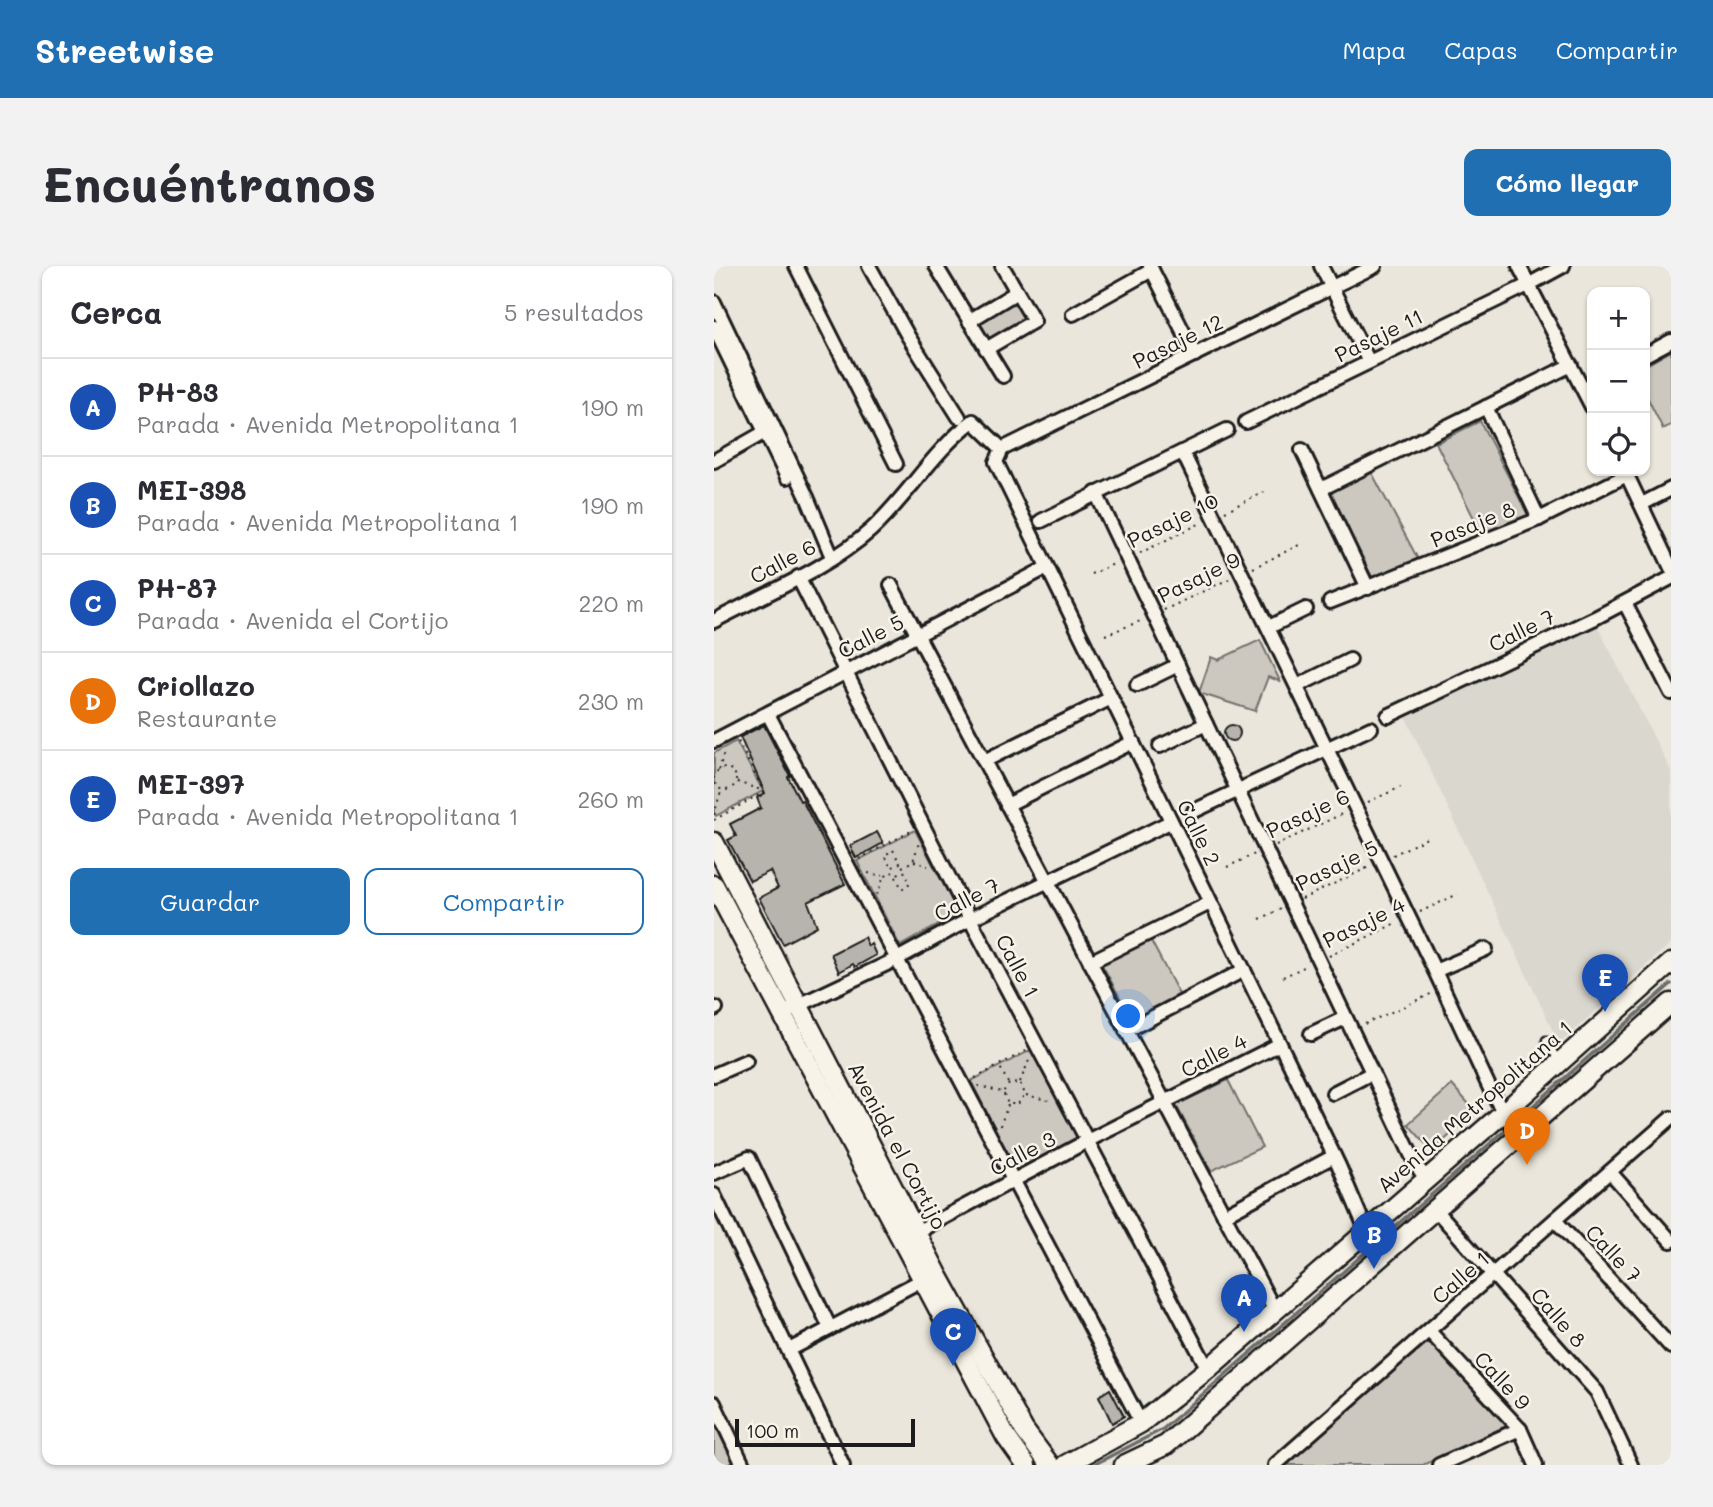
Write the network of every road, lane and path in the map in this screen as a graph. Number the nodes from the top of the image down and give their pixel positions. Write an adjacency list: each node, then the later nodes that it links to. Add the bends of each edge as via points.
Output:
1 (796, 266): 34 (street)
2 (869, 266): 26 (street)
3 (936, 266): 15 (street)
4 (1002, 266): 12 (street)
5 (1321, 266): 11 (street)
6 (1375, 266): 11 (street, Pasaje 12)
7 (1519, 266): 10 (street)
8 (1563, 266): 10 (street)
9 (1151, 268): 14 (street); 20 (street)
10 (1528, 285): 21 (street, Pasaje 11); 22 (street)
11 (1333, 288): 20 (street, Pasaje 12); 21 (street)
12 (1017, 292): 15 (street); 18 (street, via 1034,321)
13 (714, 302): 47 (street)
14 (1073, 314)
15 (969, 321): 18 (street)
16 (714, 327): 29 (street)
17 (1671, 341): 19 (street)
18 (986, 349): 23 (street)
19 (1650, 352)
20 (1195, 355): 31 (street, Pasaje 12)
21 (1369, 362): 27 (street, Pasaje 11)
22 (1571, 365): 24 (street); 25 (street)
23 (1003, 376)
24 (1587, 385)
25 (1486, 407): 38 (street); 44 (street)
26 (959, 417)
27 (1246, 422)
28 (1227, 430): 32 (street)
29 (765, 432): 33 (street); 37 (street)
30 (1301, 450): 38 (street)
31 (1001, 451): 47 (street, Calle 6, via 973,421 873,528); 49 (street, Calle 2, via 996,462)
32 (1183, 453): 41 (street); 43 (street)
33 (714, 461)
34 (896, 464)
35 (1620, 476): 44 (street, Pasaje 8)
36 (1628, 476): 42 (street)
37 (787, 477)
38 (1321, 489): 56 (street)
39 (1671, 489): 42 (street)
40 (1267, 491): 43 (path, Pasaje 10)
41 (1096, 492): 45 (street); 48 (street)
42 (1643, 504): 50 (street)
43 (1214, 517): 48 (path, Pasaje 10); 51 (street)
44 (1539, 519): 56 (street, Pasaje 8)
45 (1041, 521)
46 (1303, 544): 51 (path, Pasaje 9)
47 (832, 557): 53 (street, Calle 6)
48 (1127, 559): 52 (path, Pasaje 10); 60 (street)
49 (1046, 568): 63 (street, Calle 5); 71 (street, Calle 2)
50 (1671, 568)
51 (1241, 573): 60 (path, Pasaje 9); 62 (street)
52 (1091, 574)
53 (798, 577): 61 (street, Calle 6); 67 (street, Calle 1)
54 (1671, 578): 58 (street, Calle 7)
55 (891, 585): 63 (street)
56 (1368, 587): 57 (street, Pasaje 8)
57 (1330, 602)
58 (1625, 603): 70 (street); 73 (street, Calle 7)
59 (1306, 609): 62 (street)
60 (1154, 615): 64 (path, Pasaje 9); 66 (street)
61 (714, 621)
62 (1269, 627): 69 (street)
63 (917, 634): 67 (street, Calle 5); 80 (street)
64 (1105, 635)
65 (1350, 660): 69 (street)
66 (1178, 665): 68 (street); 74 (street)
67 (847, 670): 72 (street, Calle 5); 94 (street, Calle 1)
68 (1137, 685)
69 (1297, 686): 79 (street)
70 (1671, 693)
71 (1111, 698): 77 (street, Calle 2); 80 (street)
72 (768, 714): 76 (street, Calle 5); 101 (street)
73 (1388, 716)
74 (1206, 724): 78 (street); 87 (street)
75 (1371, 728): 79 (street)
76 (723, 737): 81 (path, via 726,746); 85 (path)
77 (1133, 742): 88 (street); 93 (street, Calle 2)
78 (1160, 746)
79 (1328, 749): 87 (street); 89 (street)
80 (984, 761): 88 (street)
81 (719, 771): 82 (path); 83 (path, via 731,770)
82 (714, 776): 86 (path)
83 (736, 782): 85 (path); 86 (path)
84 (1401, 788): 89 (path, Pasaje 6)
85 (762, 789): 92 (path, via 764,792)
86 (722, 790): 91 (path)
87 (1238, 791): 90 (street); 98 (street)
88 (1007, 805): 110 (street)
89 (1355, 808): 98 (path, Pasaje 6); 100 (street)
90 (1194, 811)
91 (714, 815)
92 (714, 820)
93 (1170, 822): 110 (street, Calle 7); 114 (street, Calle 2)
94 (923, 824): 101 (path); 117 (street, Calle 1)
95 (1427, 838): 100 (path, Pasaje 5)
96 (714, 842): 129 (street, Avenida el Cortijo)
97 (919, 842): 99 (path)
98 (1266, 850): 104 (path, Pasaje 6); 115 (street)
99 (912, 861): 102 (path); 103 (path)
100 (1381, 861): 115 (path, Pasaje 5); 116 (street)
101 (849, 864): 109 (street)
102 (901, 865): 105 (path); 105 (path, via 893,850 885,855); 106 (path)
103 (933, 867)
104 (1227, 867)
105 (892, 870): 107 (path); 108 (path)
106 (904, 871): 107 (path); 107 (path, via 911,883 902,888)
107 (895, 875)
108 (884, 877): 109 (path, via 866,873); 113 (path, via 875,899)
109 (856, 878): 113 (street)
110 (1048, 882): 117 (street, Calle 7); 122 (street)
111 (714, 885): 129 (street, Avenida el Cortijo)
112 (1458, 894): 116 (path, Pasaje 4)
113 (869, 902): 120 (street)
114 (1210, 902): 122 (street); 124 (street, Calle 2)
115 (1291, 904): 118 (path, Pasaje 5); 121 (street)
116 (1409, 917): 121 (path, Pasaje 4); 125 (street)
117 (970, 919): 120 (street, Calle 7); 136 (street, Calle 1)
118 (1260, 919)
119 (1486, 949): 125 (street)
120 (897, 959): 129 (street, Calle 7); 144 (street)
121 (1318, 960): 126 (path, Pasaje 4); 130 (street)
122 (1090, 962): 132 (street)
123 (1671, 963): 140 (street, Avenida Metropolitana 1)
124 (1244, 970): 132 (street); 135 (street, Calle 2)
125 (1435, 971): 127 (street)
126 (1283, 977)
127 (1443, 988): 131 (path); 151 (street)
128 (1671, 1003): 140 (street, Avenida Metropolitana 1)
129 (790, 1010): 166 (street, Avenida el Cortijo)
130 (1345, 1017): 131 (street); 133 (street)
131 (1352, 1030): 139 (street)
132 (1126, 1031): 149 (street)
133 (1311, 1034)
134 (1546, 1040): 140 (lane)
135 (1280, 1044): 149 (street, Calle 4); 156 (street, Calle 2)
136 (1039, 1047): 138 (path); 142 (path, via 1032,1052); 148 (street, Calle 1)
137 (746, 1061): 141 (street)
138 (999, 1065): 143 (path); 144 (path)
139 (1372, 1073): 146 (street); 158 (street)
140 (1569, 1074): 151 (street, Avenida Metropolitana 1); 153 (street, Avenida Metropolitana 1)
141 (714, 1075)
142 (1020, 1083): 143 (path); 147 (path)
143 (1009, 1084): 145 (path)
144 (966, 1086): 145 (path); 154 (street)
145 (1003, 1092): 150 (path)
146 (1333, 1093)
147 (1025, 1094): 148 (path, via 1059,1103); 150 (path, via 1018,1104)
148 (1067, 1099): 155 (street, Calle 1)
149 (1164, 1102): 155 (street, Calle 3); 163 (street)
150 (1008, 1104): 154 (path)
151 (1504, 1116): 153 (street); 158 (street, Avenida Metropolitana 1)
152 (1670, 1122): 159 (street, Calle 1)
153 (1517, 1134): 162 (street, Avenida Metropolitana 1)
154 (992, 1136): 160 (street)
155 (1089, 1140): 160 (street, Calle 3); 175 (street, Calle 1)
156 (1334, 1156): 163 (street); 165 (street, Calle 2)
157 (714, 1172): 171 (street, via 749,1158)
158 (1421, 1172): 165 (street, Avenida Metropolitana 1)
159 (1610, 1172): 164 (street, Calle 1); 167 (street)
160 (1014, 1180): 166 (street, Calle 3); 177 (street)
161 (714, 1195): 174 (street)
162 (1436, 1210): 168 (street, Calle 8); 170 (street, Avenida Metropolitana 1)
163 (1224, 1215): 170 (street)
164 (1555, 1220): 168 (street, Calle 1); 173 (street, Calle 7)
165 (1367, 1232): 170 (street, Avenida Metropolitana 1)
166 (909, 1237): 169 (street, Avenida el Cortijo); 183 (street, Avenida el Cortijo, via 1024,1430)
167 (1671, 1241)
168 (1494, 1274): 172 (street, Calle 1); 188 (street, Calle 8, via 1597,1392)
169 (922, 1280): 171 (street); 182 (street, Avenida el Cortijo, via 1006,1437)
170 (1284, 1321): 175 (street, Avenida Metropolitana 1); 185 (street, via 1166,1446)
171 (830, 1328): 174 (street)
172 (1429, 1331): 178 (street, Calle 9); 180 (street, Calle 1)
173 (1671, 1347)
174 (789, 1350): 181 (street)
175 (1208, 1369): 177 (street, Avenida Metropolitana 1)
176 (714, 1404): 179 (street)
177 (1141, 1423): 184 (street, Avenida Metropolitana 1)
178 (1520, 1429): 186 (street); 187 (street, Calle 9)
179 (741, 1464)
180 (1277, 1464)
181 (844, 1465)
182 (1026, 1465)
183 (1050, 1465)
184 (1065, 1465)
185 (1124, 1465)
186 (1439, 1465)
187 (1536, 1465)
188 (1631, 1465)

